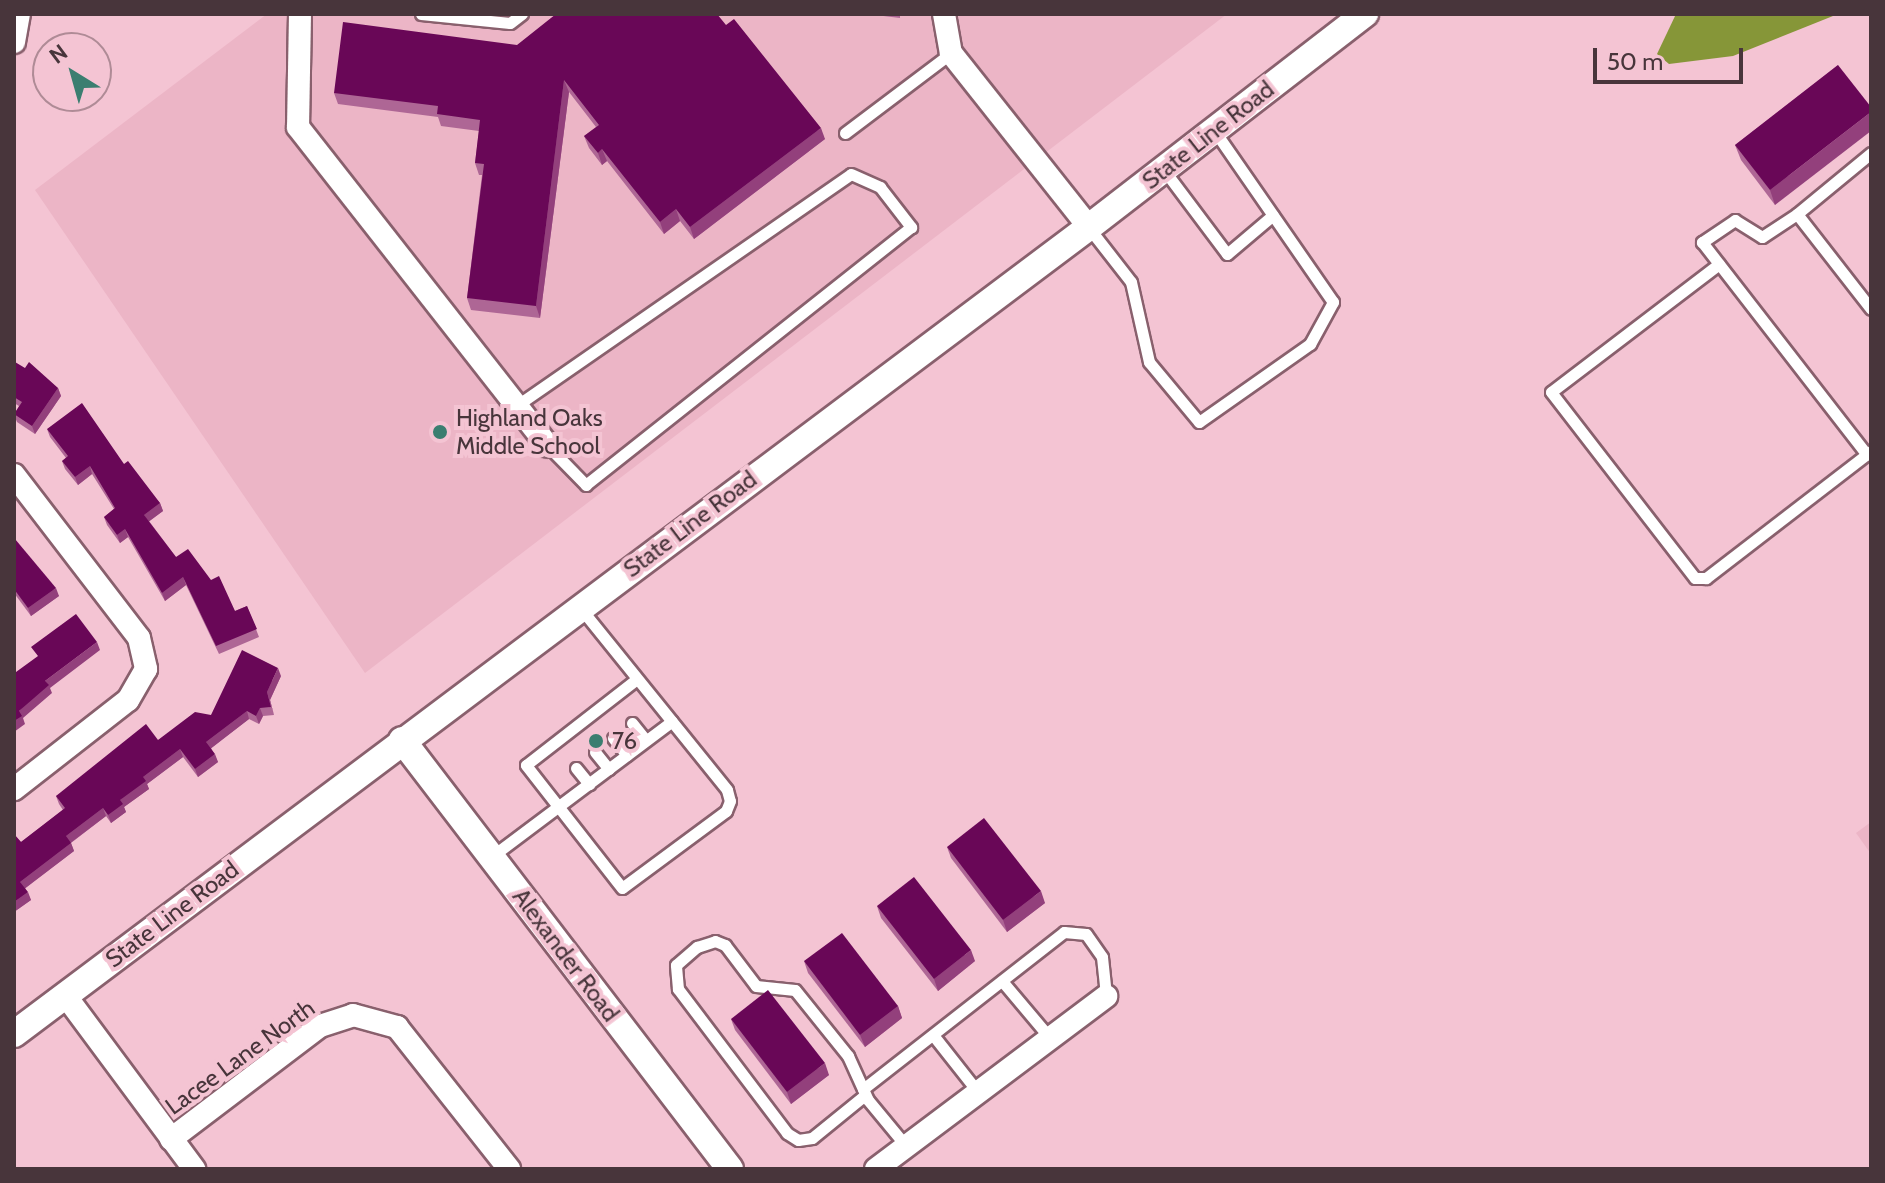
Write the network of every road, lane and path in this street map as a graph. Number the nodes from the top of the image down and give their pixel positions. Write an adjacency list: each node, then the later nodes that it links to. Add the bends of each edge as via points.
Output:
1 (19, 14): 7 (street)
2 (300, 14): 18 (street, via 298,127)
3 (421, 14): 4 (lane, via 510,23)
4 (522, 14)
5 (944, 14): 8 (street)
6 (1365, 14): 9 (street, State Line Road)
7 (14, 42)
8 (951, 53): 10 (lane); 15 (street)
9 (1214, 130): 12 (street, State Line Road); 14 (lane)
10 (845, 133)
11 (1869, 159): 13 (lane)
12 (1164, 169): 14 (lane, via 1227,254); 15 (street, State Line Road)
13 (1797, 214): 16 (lane, via 1762,237 1735,220 1702,242); 17 (lane)
14 (1273, 215): 15 (lane, via 1333,302 1310,344 1199,422 1149,362 1131,282)
15 (1089, 227): 22 (street, State Line Road)
16 (1719, 264): 20 (lane); 20 (lane, via 1551,392 1695,578 1706,578)
17 (1871, 309)
18 (516, 406): 19 (street); 19 (lane, via 851,174 880,187 911,227 586,485)
19 (548, 446)
20 (1869, 453)
21 (14, 475): 34 (street, via 139,638 146,669 128,700)
22 (579, 607): 23 (lane); 27 (street, State Line Road)
23 (637, 679): 24 (lane); 35 (lane, via 559,746 526,765)
24 (672, 721): 28 (lane); 35 (lane, via 727,790 726,811 622,888)
25 (632, 723): 28 (lane)
26 (613, 738): 30 (lane)
27 (402, 740): 36 (street, Alexander Road); 38 (street, State Line Road)
28 (646, 740): 30 (lane)
29 (595, 752): 32 (lane)
30 (627, 755): 32 (lane)
31 (576, 768): 33 (lane)
32 (609, 769): 33 (lane)
33 (589, 784): 35 (lane)
34 (14, 789)
35 (559, 807): 36 (lane)
36 (491, 857): 49 (street, Alexander Road)
37 (1002, 981): 39 (lane, via 1064,932 1077,931 1102,957); 41 (lane); 42 (lane)
38 (65, 995): 40 (street, State Line Road); 45 (street)
39 (1106, 996): 42 (street)
40 (14, 1034)
41 (933, 1035): 43 (lane); 44 (lane)
42 (1050, 1038): 44 (street)
43 (864, 1092): 43 (lane, via 812,1138 798,1140 787,1133 678,989 676,965 697,947 715,941 725,945 756,986 795,990 848,1056); 46 (lane)
44 (978, 1092): 46 (street)
45 (171, 1139): 47 (street); 48 (street, Lacee Lane North, via 320,1026 353,1015 397,1027)
46 (906, 1146): 50 (street)
47 (194, 1169)
48 (509, 1169)
49 (730, 1169)
50 (876, 1169)

